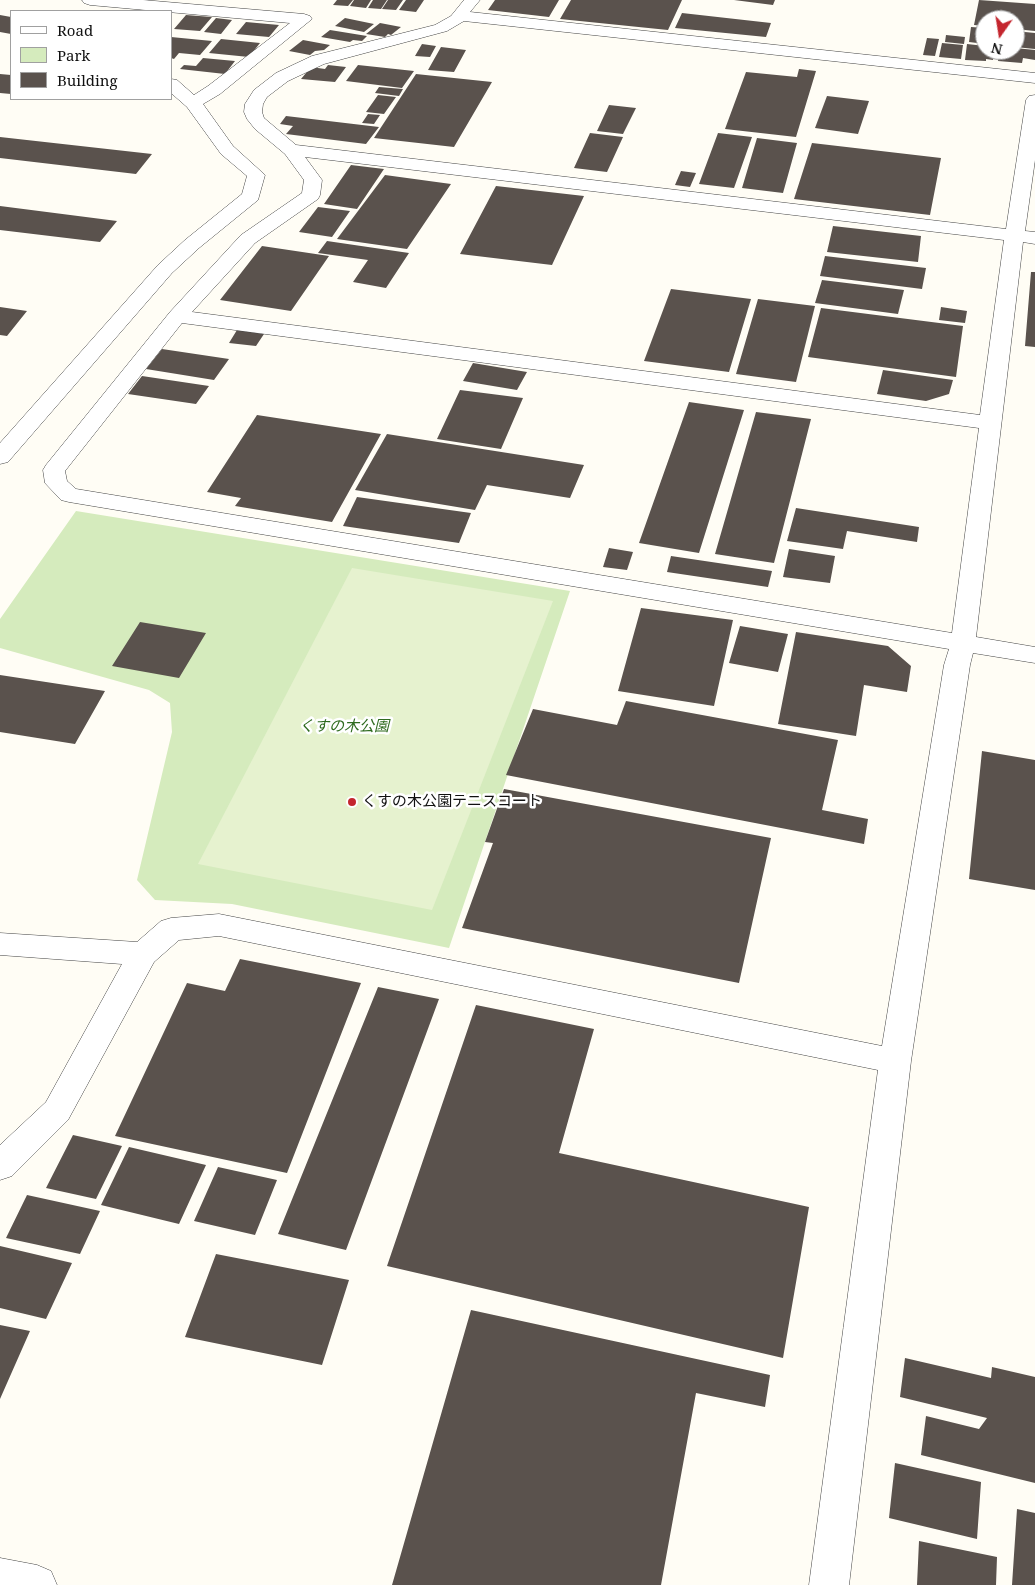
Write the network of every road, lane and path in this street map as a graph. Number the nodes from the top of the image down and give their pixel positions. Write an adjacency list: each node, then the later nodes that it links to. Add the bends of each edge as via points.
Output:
1 (90, 0): 3 (street)
2 (472, 0): 4 (street)
3 (165, 9): 8 (street, via 304,19)
4 (459, 16): 5 (street); 9 (street, via 441,28 318,60 282,77 260,94 254,104 256,119)
5 (1035, 78)
6 (172, 85): 8 (street)
7 (1035, 100): 10 (street)
8 (193, 103): 13 (street, via 227,150 256,176 251,196 165,270)
9 (291, 150): 10 (street); 11 (street, via 313,180 311,195 248,240)
10 (1025, 237): 12 (street, via 1010,265)
11 (176, 316): 12 (street); 14 (street, via 54,470 56,483 69,495)
12 (990, 423): 14 (street)
13 (0, 458)
14 (963, 644): 15 (street); 18 (street, via 957,665)
15 (1035, 655)
16 (0, 944): 17 (street)
17 (143, 954): 18 (street, via 171,929 219,925); 19 (street, via 57,1111)
18 (895, 1061): 22 (street)
19 (0, 1166)
20 (0, 1578): 21 (street)
21 (37, 1585)
22 (829, 1585)

